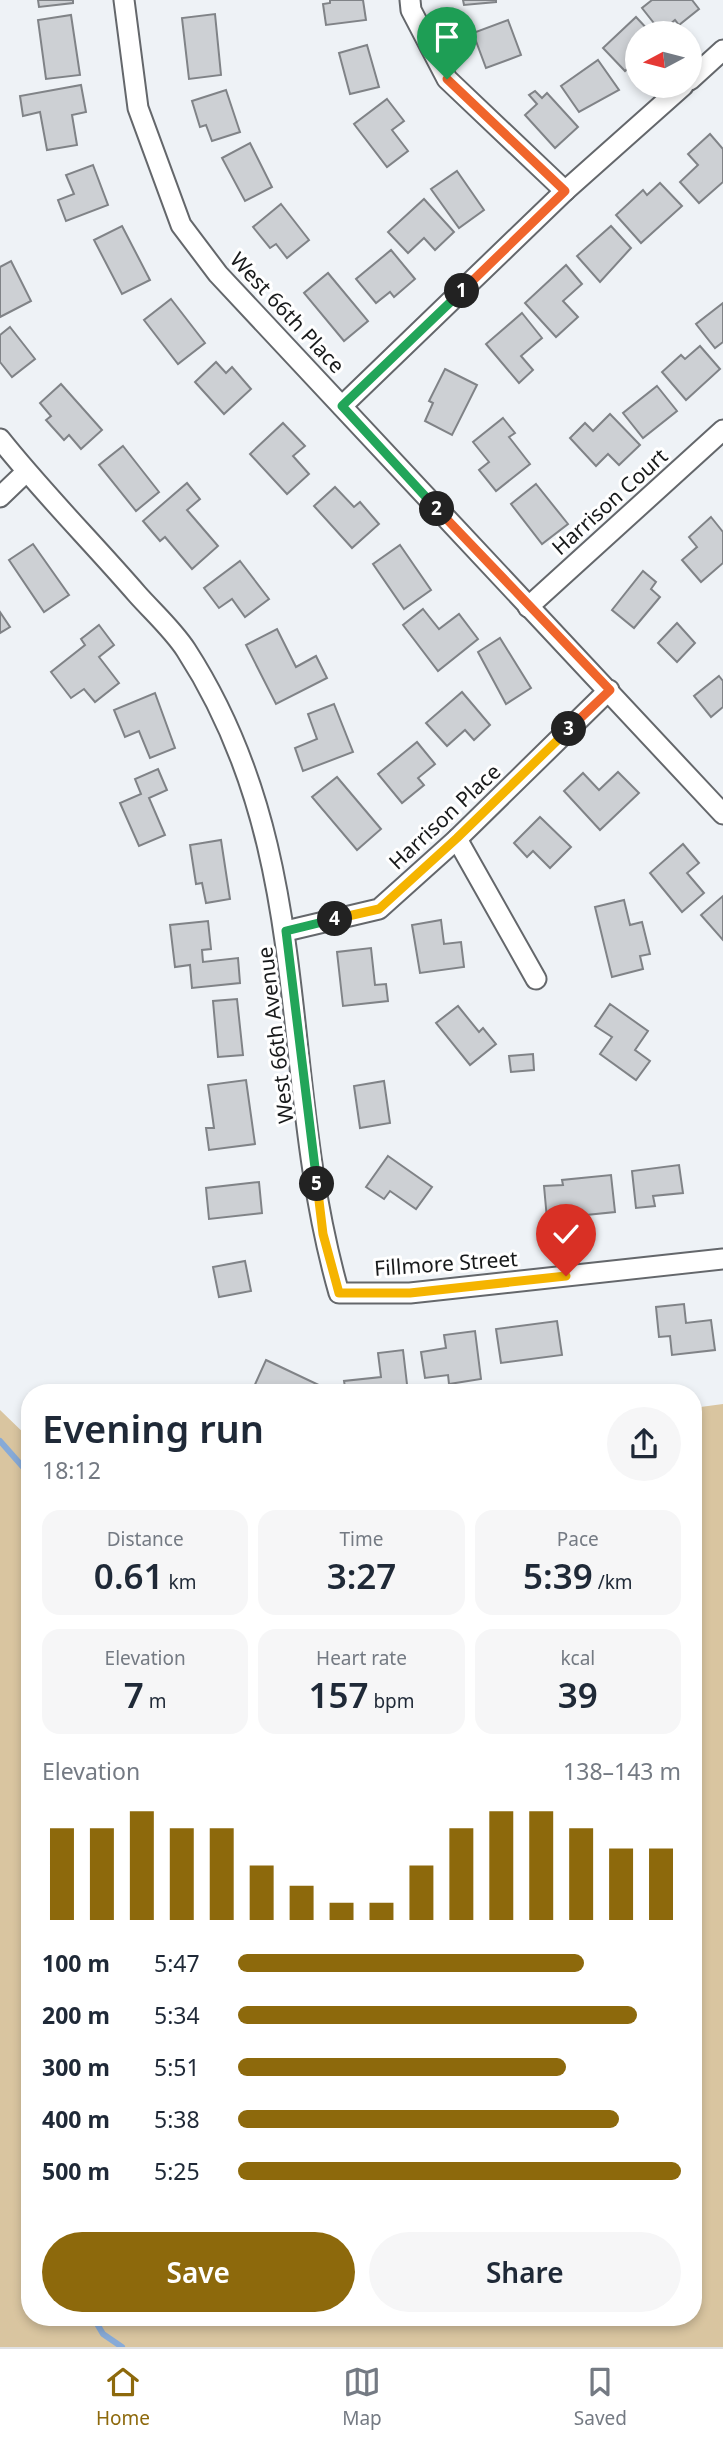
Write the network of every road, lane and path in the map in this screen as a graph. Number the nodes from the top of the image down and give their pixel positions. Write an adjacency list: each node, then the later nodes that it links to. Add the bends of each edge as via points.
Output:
1 (124, 0): 7 (street, West 66th Place, via 138,108 181,225 218,274)
2 (410, 0): 6 (street, via 447,79)
3 (723, 50): 4 (street)
4 (702, 69)
5 (670, 98): 6 (street)
6 (565, 191): 7 (street)
7 (342, 406): 12 (street, West 66th Place)
8 (723, 430): 12 (street, Harrison Court)
9 (0, 439): 10 (street, West 66th Avenue)
10 (26, 472): 11 (street); 16 (street, West 66th Avenue, via 184,648 219,707 247,768 268,840)
11 (0, 497)
12 (528, 607): 13 (street, West 66th Place)
13 (610, 690): 14 (street, West 66th Place); 15 (street, Harrison Place)
14 (723, 814)
15 (457, 838): 16 (street, Harrison Place, via 379,909); 17 (street)
16 (286, 931): 19 (street, West 66th Avenue, via 323,1234)
17 (536, 979)
18 (723, 1259): 19 (street, Fillmore Street, via 410,1293)
19 (339, 1293)

